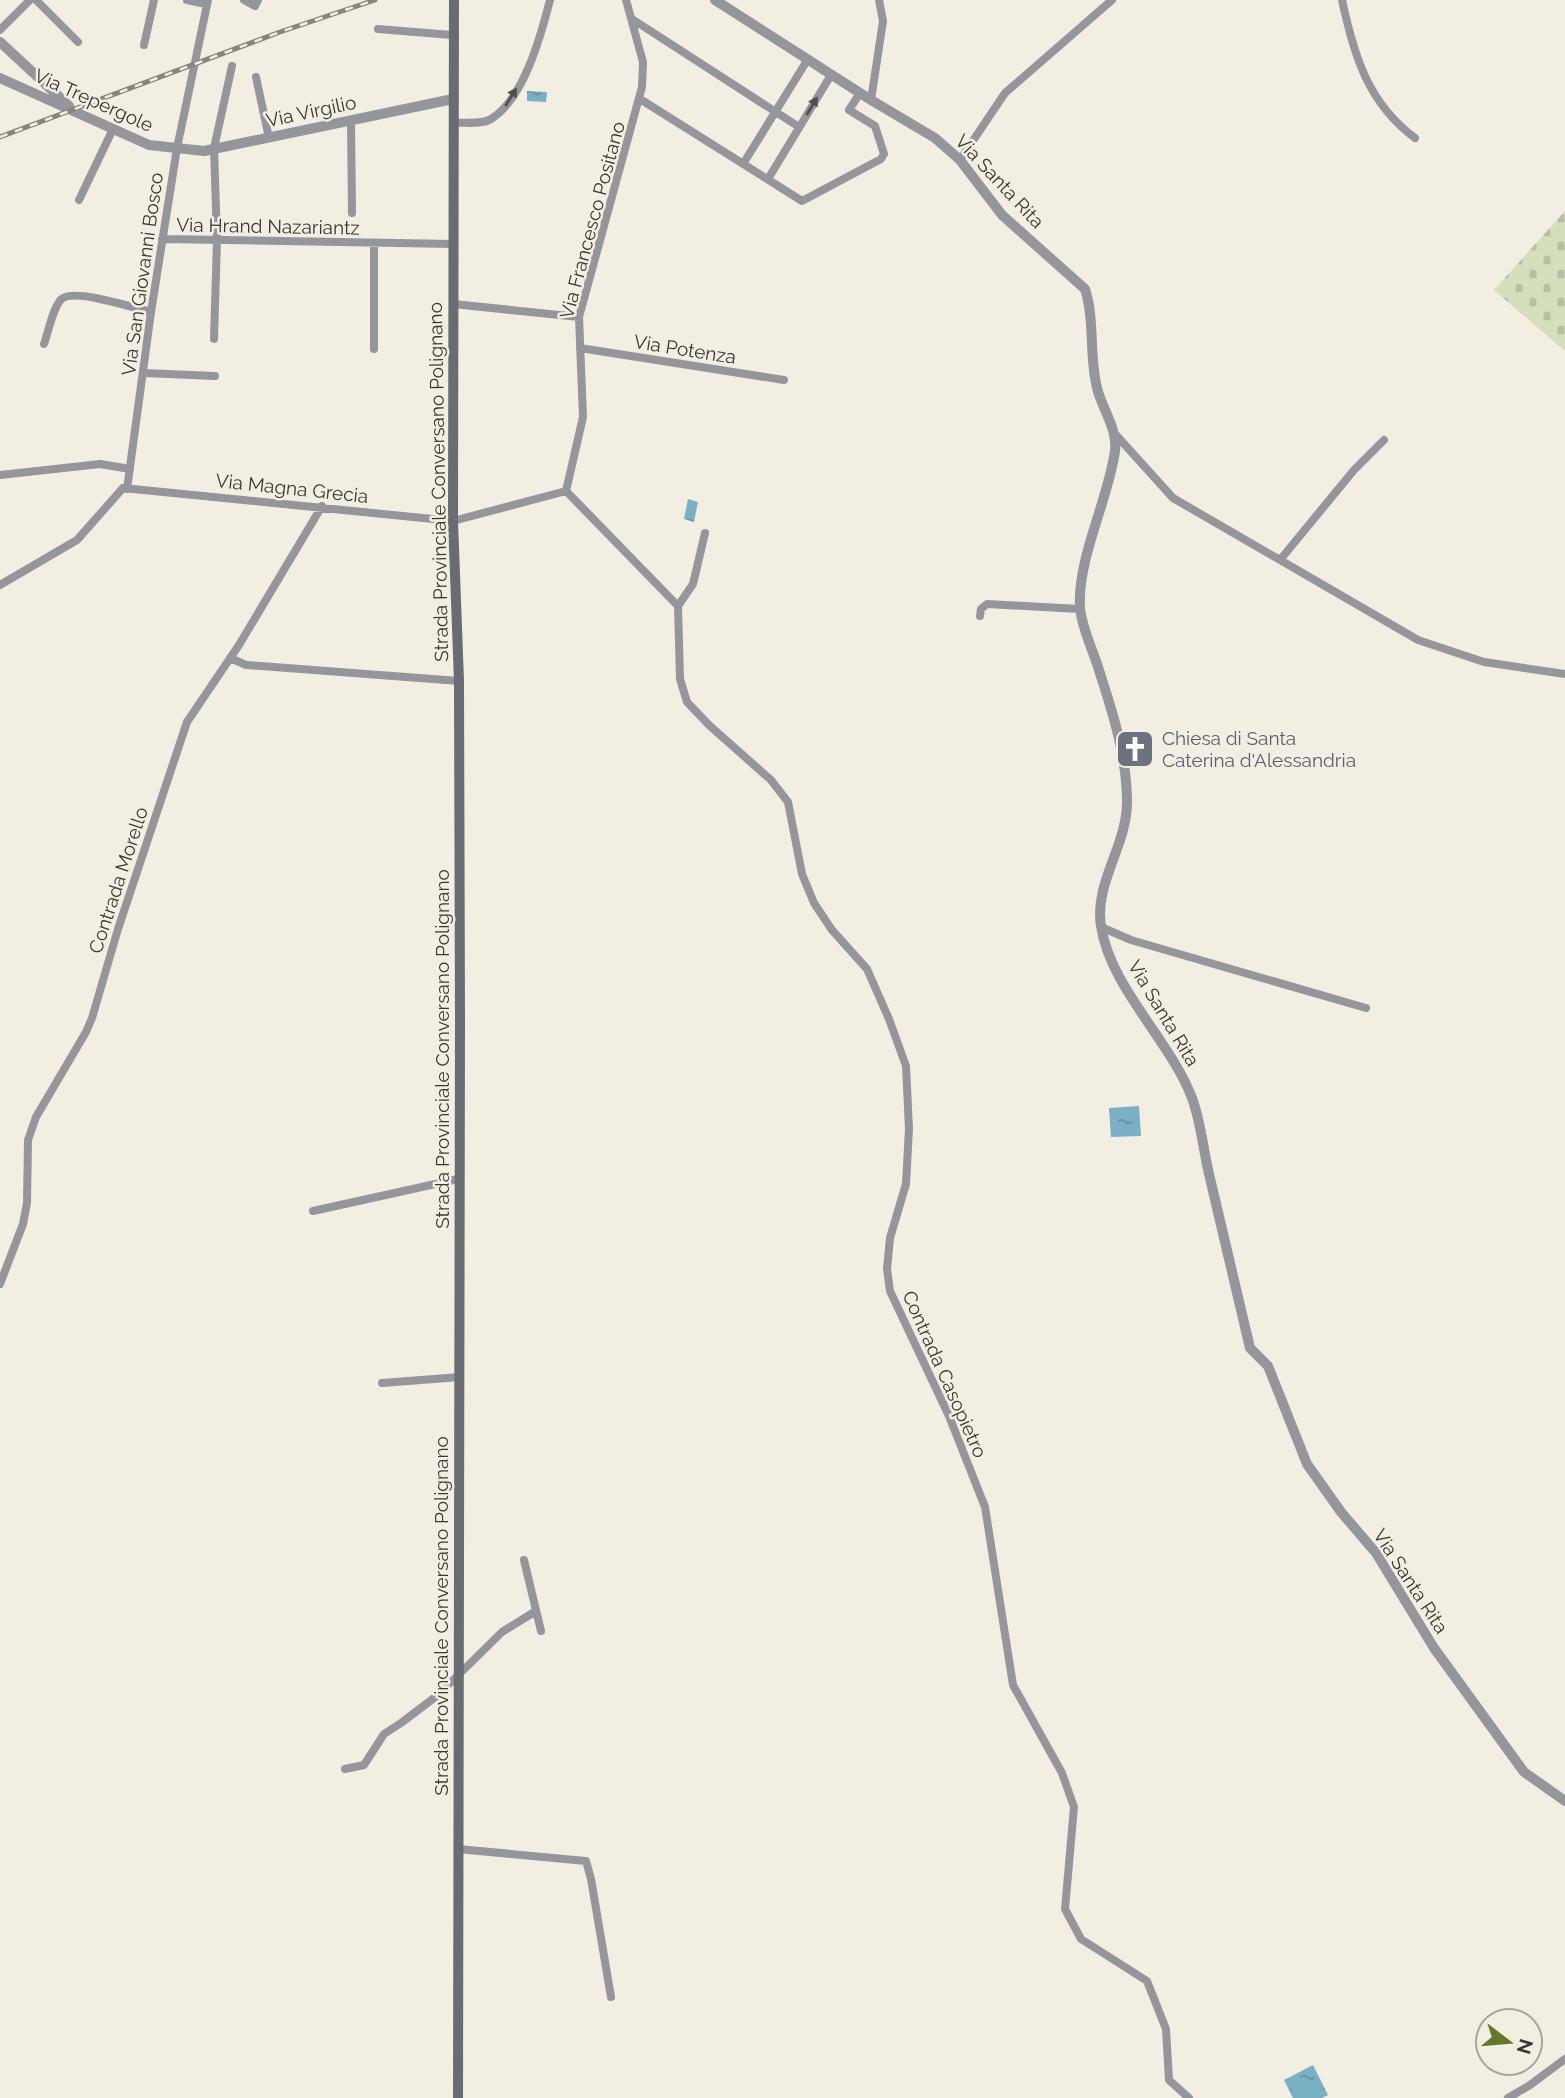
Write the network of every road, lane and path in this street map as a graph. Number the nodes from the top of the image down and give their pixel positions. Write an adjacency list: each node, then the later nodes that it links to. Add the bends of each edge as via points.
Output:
1 (30, 0): 17 (street)
2 (36, 0): 20 (street)
3 (154, 0): 21 (street)
4 (187, 0): 14 (street)
5 (244, 0): 6 (street, via 255,6)
6 (258, 0)
7 (550, 0): 34 (street, one-way to 7, via 483,122 506,106 536,53)
8 (626, 0): 15 (street, Via Francesco Positano)
9 (715, 0): 22 (street, Via Santa Rita)
10 (879, 0): 30 (street, via 883,21)
11 (1112, 0): 41 (street, via 1005,93)
12 (1342, 0): 38 (street, via 1363,74 1396,124)
13 (457, 1): 18 (main road, Strada Provinciale Conversano Polignano)
14 (207, 2): 39 (street, Via San Giovanni Bosco)
15 (632, 19): 29 (street, Via Francesco Positano, via 643,62); 32 (street)
16 (378, 29): 18 (street)
17 (0, 30)
18 (452, 35): 28 (main road, Strada Provinciale Conversano Polignano)
19 (0, 41): 31 (street)
20 (78, 42)
21 (144, 46)
22 (808, 60): 24 (street, Via Santa Rita); 32 (street)
23 (232, 66): 40 (street)
24 (831, 75): 27 (street, Via Santa Rita); 35 (street, one-way to 24)
25 (256, 77): 37 (street)
26 (0, 78): 31 (street, Via Trepergole)
27 (860, 93): 30 (street, Via Santa Rita); 43 (street, via 849,110 875,126 884,154 881,159 802,201)
28 (453, 99): 33 (street, Via Virgilio); 34 (main road, Strada Provinciale Conversano Polignano)
29 (640, 99): 42 (street); 52 (street, Via Francesco Positano)
30 (872, 100): 41 (street, Via Santa Rita, via 935,138)
31 (75, 111): 36 (street, Via Trepergole)
32 (775, 111): 35 (street); 42 (street)
33 (351, 121): 37 (street, Via Virgilio); 45 (street)
34 (454, 123): 49 (main road, Strada Provinciale Conversano Polignano)
35 (799, 127): 43 (street)
36 (113, 128): 39 (street, Via Trepergole, via 149,145); 44 (street)
37 (269, 138): 40 (street, Via Virgilio)
38 (1415, 138)
39 (177, 148): 40 (street, Via Virgilio); 46 (street, Via San Giovanni Bosco)
40 (214, 148): 47 (street)
41 (960, 160): 60 (street, Via Santa Rita, via 1002,215 1084,289 1097,388)
42 (743, 164): 43 (street)
43 (768, 179)
44 (79, 201)
45 (352, 213)
46 (162, 239): 47 (street, Via Hrand Nazariantz); 51 (street, Via San Giovanni Bosco)
47 (217, 240): 48 (street, Via Hrand Nazariantz); 53 (street)
48 (374, 244): 49 (street, Via Hrand Nazariantz); 56 (street, Via Hrand Nazariantz)
49 (454, 244): 50 (main road, Strada Provinciale Conversano Polignano)
50 (453, 304): 52 (street); 67 (main road, Strada Provinciale Conversano Polignano)
51 (151, 312): 54 (street, via 74,295 62,298); 57 (street, Via San Giovanni Bosco)
52 (579, 317): 55 (street, Via Francesco Positano)
53 (214, 339)
54 (44, 344)
55 (580, 348): 59 (street, Via Potenza); 65 (street, Via Francesco Positano, via 583,417)
56 (374, 349)
57 (144, 373): 58 (street); 62 (street, Via San Giovanni Bosco)
58 (215, 376)
59 (784, 380)
60 (1116, 435): 69 (street, via 1173,498); 72 (street, Via Santa Rita, via 1084,570)
61 (1384, 440): 69 (street)
62 (130, 469): 63 (street, via 100,464); 64 (street, Via San Giovanni Bosco)
63 (0, 475)
64 (127, 489): 66 (street, Via Magna Grecia); 70 (street, via 116,495 77,540)
65 (566, 491): 67 (street); 71 (street)
66 (322, 506): 67 (street, Via Magna Grecia); 74 (street, Contrada Morello)
67 (453, 521): 76 (main road, Strada Provinciale Conversano Polignano)
68 (705, 533): 71 (street, via 693,584)
69 (1280, 560): 75 (street, via 1418,640 1484,662)
70 (0, 585)
71 (678, 606): 94 (street, Contrada Casopietro, via 680,679 687,702 771,780 788,802 802,874 814,903 867,969 906,1066 906,1184 890,1238 890,1292 949,1416 985,1507 1013,1685 1062,1773 1074,1807 1065,1909 1081,1939 1147,1981 1166,2029 1168,2080)
72 (1080, 609): 73 (street, via 987,604); 77 (street, Via Santa Rita, via 1121,749 1127,789 1126,822 1105,884)
73 (980, 615)
74 (230, 658): 76 (street, via 246,666); 81 (street, Contrada Morello, via 187,722 92,1018 36,1117 29,1140 23,1224)
75 (1565, 674)
76 (458, 681): 79 (main road, Strada Provinciale Conversano Polignano)
77 (1101, 927): 78 (street, via 1131,940); 89 (street, Via Santa Rita, via 1121,979 1171,1056 1192,1100 1250,1348 1268,1366 1307,1464 1376,1553 1434,1648 1524,1772)
78 (1366, 1008)
79 (458, 1179): 80 (street); 82 (main road, Strada Provinciale Conversano Polignano)
80 (313, 1211)
81 (0, 1284)
82 (460, 1377): 83 (street); 87 (main road, Strada Provinciale Conversano Polignano)
83 (382, 1383)
84 (524, 1560): 85 (street)
85 (536, 1611): 86 (street); 87 (street, via 502,1632)
86 (541, 1631)
87 (458, 1675): 88 (street, via 384,1734 364,1765); 90 (main road, Strada Provinciale Conversano Polignano)
88 (345, 1769)
89 (1565, 1801)
90 (458, 1849): 91 (street, via 586,1861); 93 (main road, Strada Provinciale Conversano Polignano)
91 (611, 1997)
92 (1565, 2059): 95 (street)
93 (458, 2098)
94 (1189, 2098)
95 (1508, 2098)

